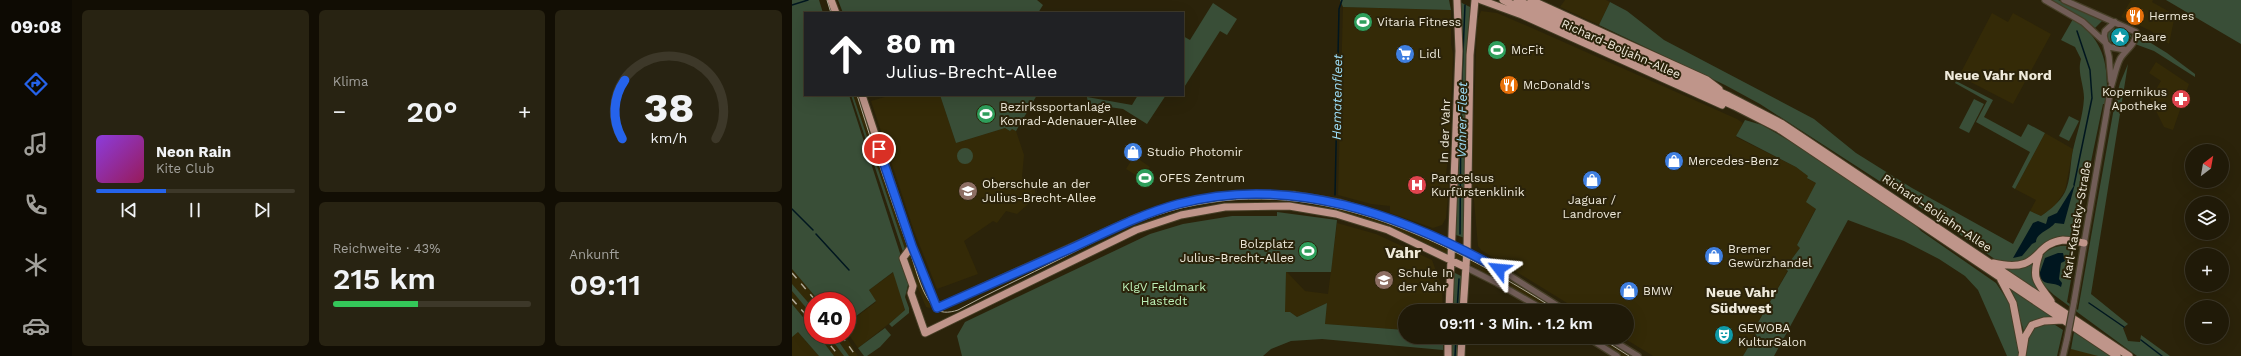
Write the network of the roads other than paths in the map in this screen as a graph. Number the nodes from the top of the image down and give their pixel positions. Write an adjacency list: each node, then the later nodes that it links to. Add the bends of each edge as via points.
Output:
1 (831, 0): 10 (main road)
2 (1457, 0): 20 (main road, In der Vahr, via 1459,51)
3 (1475, 0): 22 (main road, In der Vahr, via 1470,55)
4 (1481, 0): 18 (main road, Richard-Boljahn-Allee, via 1522,15 1721,105)
5 (1503, 0): 12 (main road, Richard-Boljahn-Allee)
6 (1517, 0): 12 (main road, Richard-Boljahn-Allee)
7 (1531, 0): 17 (main road, Richard-Boljahn-Allee, via 1708,80)
8 (2045, 0): 13 (street, via 2083,22)
9 (2064, 0): 11 (street)
10 (836, 12)
11 (2115, 22): 13 (street, Karl-Kautsky-Straße, via 2105,31); 14 (street, Karl-Kautsky-Straße, via 2136,32 2135,42)
12 (1569, 28): 17 (main road, Richard-Boljahn-Allee); 18 (main road, Richard-Boljahn-Allee)
13 (2105, 44): 14 (street, via 2116,50); 15 (street, Karl-Kautsky-Straße, via 2109,57)
14 (2126, 50): 15 (street, Karl-Kautsky-Straße, via 2117,66)
15 (2111, 87): 19 (street, Karl-Kautsky-Straße)
16 (862, 96): 21 (main road)
17 (1729, 96): 25 (main road, Richard-Boljahn-Allee, via 1788,127)
18 (1754, 115): 27 (main road, Richard-Boljahn-Allee, via 1802,143)
19 (2084, 243): 23 (main road, via 2063,240 2051,244); 43 (street, Karl-Kautsky-Straße, bridge)
20 (1453, 245): 21 (main road, via 1340,203 1293,195 1234,195 1179,204 1136,218 937,308); 22 (street); 24 (main road, In der Vahr)
21 (912, 246): 24 (main road, via 903,258 913,286 911,293 926,333 1136,230 1159,221 1211,209 1262,205 1315,209 1367,222)
22 (1466, 251): 26 (main road, In der Vahr); 31 (street)
23 (2039, 255): 25 (main road, via 2018,266); 32 (main road, via 2035,277)
24 (1452, 261): 26 (main road); 28 (main road, In der Vahr)
25 (1989, 262): 32 (main road, Richard-Boljahn-Allee)
26 (1465, 267): 29 (main road, In der Vahr); 30 (street)
27 (1998, 276): 33 (main road, Richard-Boljahn-Allee); 38 (main road, via 2013,303)
28 (1449, 304)
29 (1463, 304)
30 (1534, 304)
31 (1555, 304)
32 (2054, 306): 45 (main road, Richard-Boljahn-Allee)
33 (2063, 320): 38 (main road, via 2032,324 2025,337); 44 (main road, Richard-Boljahn-Allee)
34 (1448, 344): 39 (main road)
35 (1462, 344): 40 (main road)
36 (1598, 344): 41 (street)
37 (1618, 344): 42 (street)
38 (2022, 353)
39 (1448, 356)
40 (1461, 356)
41 (1617, 356)
42 (1638, 356)
43 (2063, 356)
44 (2117, 356)
45 (2129, 356)

